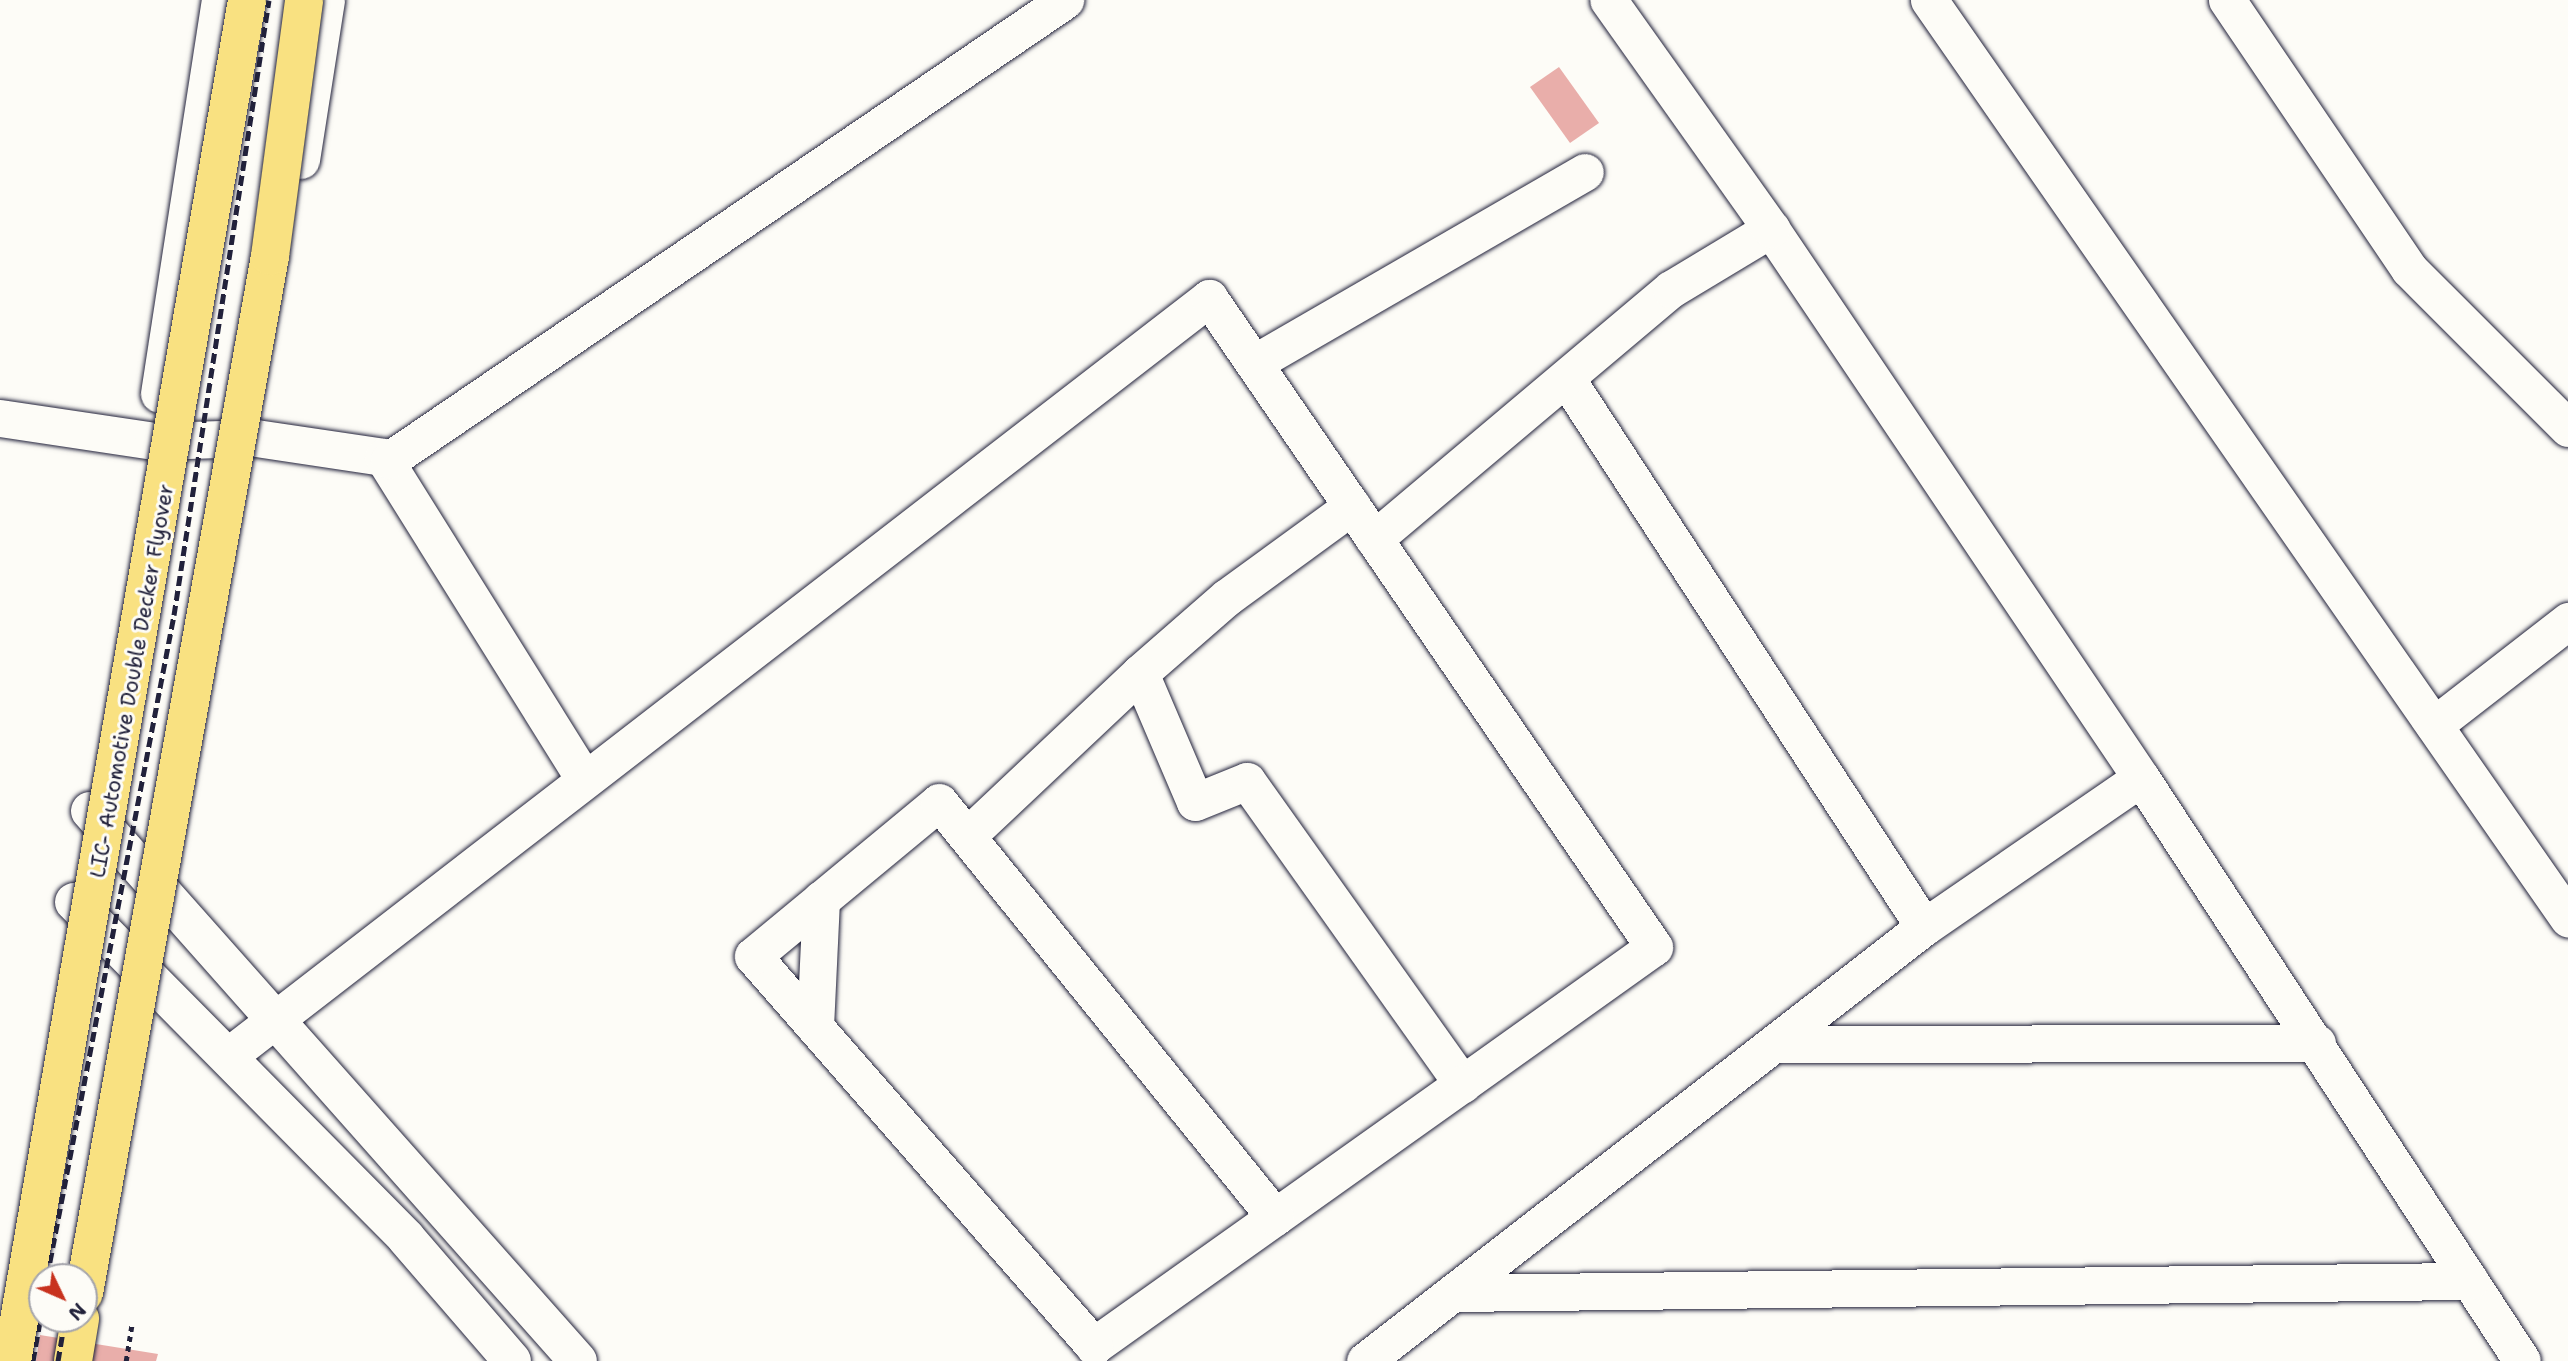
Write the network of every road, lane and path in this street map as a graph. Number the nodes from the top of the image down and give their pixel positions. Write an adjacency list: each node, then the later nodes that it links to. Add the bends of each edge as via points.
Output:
1 (221, 0): 16 (main road)
2 (247, 0): 47 (main road, LIC- Automotive Double Decker Flyover, bridge)
3 (304, 0): 40 (main road, bridge, via 270,256)
4 (326, 0): 15 (main road)
5 (1065, 0): 17 (street)
6 (1608, 0): 10 (street)
7 (1929, 0): 22 (street)
8 (2227, 0): 14 (street, via 2409,269)
9 (1585, 172): 11 (street)
10 (1771, 229): 12 (street, via 1671,289); 23 (street)
11 (1254, 363): 18 (street); 24 (street, via 1209,298)
12 (1566, 378): 19 (street); 31 (street)
13 (0, 418): 16 (street)
14 (2568, 428)
15 (256, 438): 16 (street); 17 (street); 28 (main road)
16 (153, 441): 25 (main road)
17 (389, 460): 24 (street)
18 (1352, 506): 19 (street); 21 (street, via 1227,597)
19 (1374, 539): 38 (street, via 1654,947)
20 (2568, 621): 22 (street)
21 (1140, 673): 26 (street); 38 (street, via 1195,802 1247,782)
22 (2434, 725): 30 (street)
23 (2141, 778): 31 (street); 35 (street)
24 (584, 779): 33 (street)
25 (90, 811): 28 (main road); 29 (main road)
26 (967, 836): 27 (street, via 939,802); 39 (street)
27 (821, 899): 34 (street); 34 (street, via 753,956)
28 (170, 901): 32 (main road); 33 (main road)
29 (74, 902): 32 (main road); 44 (main road)
30 (2564, 904)
31 (1924, 927): 36 (street)
32 (154, 983): 37 (main road); 49 (main road)
33 (275, 1019): 37 (street); 52 (main road)
34 (815, 1027): 46 (street)
35 (2317, 1043): 36 (street); 41 (street)
36 (1773, 1044): 42 (street)
37 (228, 1056): 51 (main road, via 406,1238)
38 (1462, 1084): 39 (street)
39 (1275, 1217): 46 (street)
40 (89, 1263)
41 (2470, 1281): 42 (street); 54 (street)
42 (1453, 1293): 53 (street)
43 (132, 1323): 50 (path)
44 (0, 1324)
45 (78, 1333): 48 (main road)
46 (1086, 1353)
47 (12, 1361)
48 (73, 1361)
49 (87, 1361)
50 (126, 1361)
51 (512, 1361)
52 (578, 1361)
53 (1365, 1361)
54 (2522, 1361)

